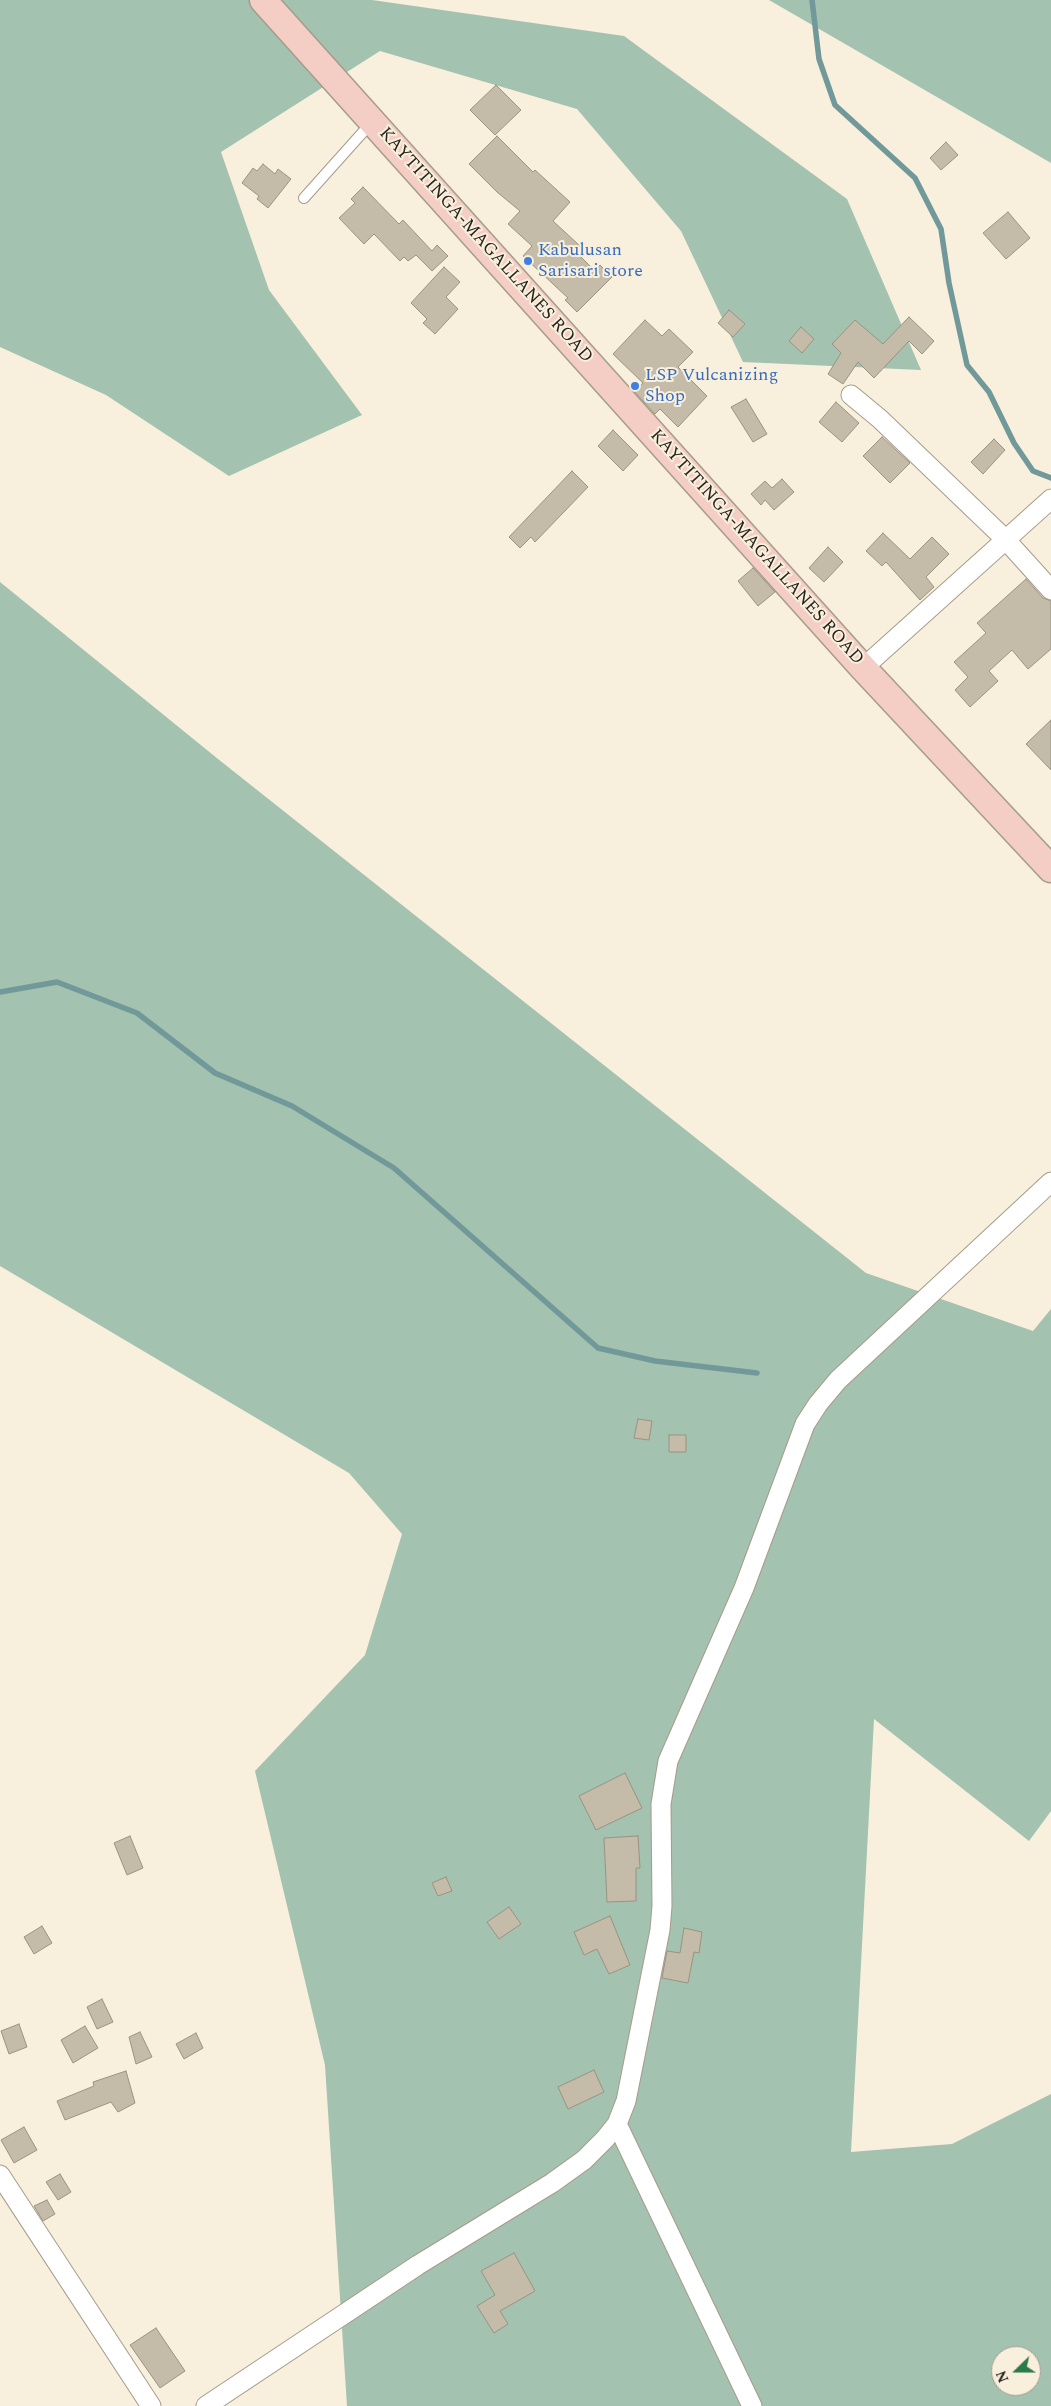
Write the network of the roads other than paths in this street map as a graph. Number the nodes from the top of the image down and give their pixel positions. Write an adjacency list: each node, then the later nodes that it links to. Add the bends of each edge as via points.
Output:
1 (264, 0): 2 (main road, KAYTITINGA-MAGALLANES ROAD)
2 (373, 121): 3 (lane); 8 (main road, KAYTITINGA-MAGALLANES ROAD)
3 (304, 198)
4 (851, 395): 6 (street)
5 (1051, 498): 6 (street)
6 (1004, 539): 7 (street); 8 (street)
7 (1051, 590)
8 (863, 668): 9 (main road, KAYTITINGA-MAGALLANES ROAD)
9 (1051, 869)
10 (1051, 1182): 11 (street, via 838,1380 805,1424 744,1588 668,1761 660,1826 660,1930 626,2101)
11 (617, 2124): 14 (street, via 584,2160 552,2183 418,2265); 15 (street)
12 (0, 2175): 13 (street)
13 (151, 2406)
14 (206, 2406)
15 (752, 2406)

